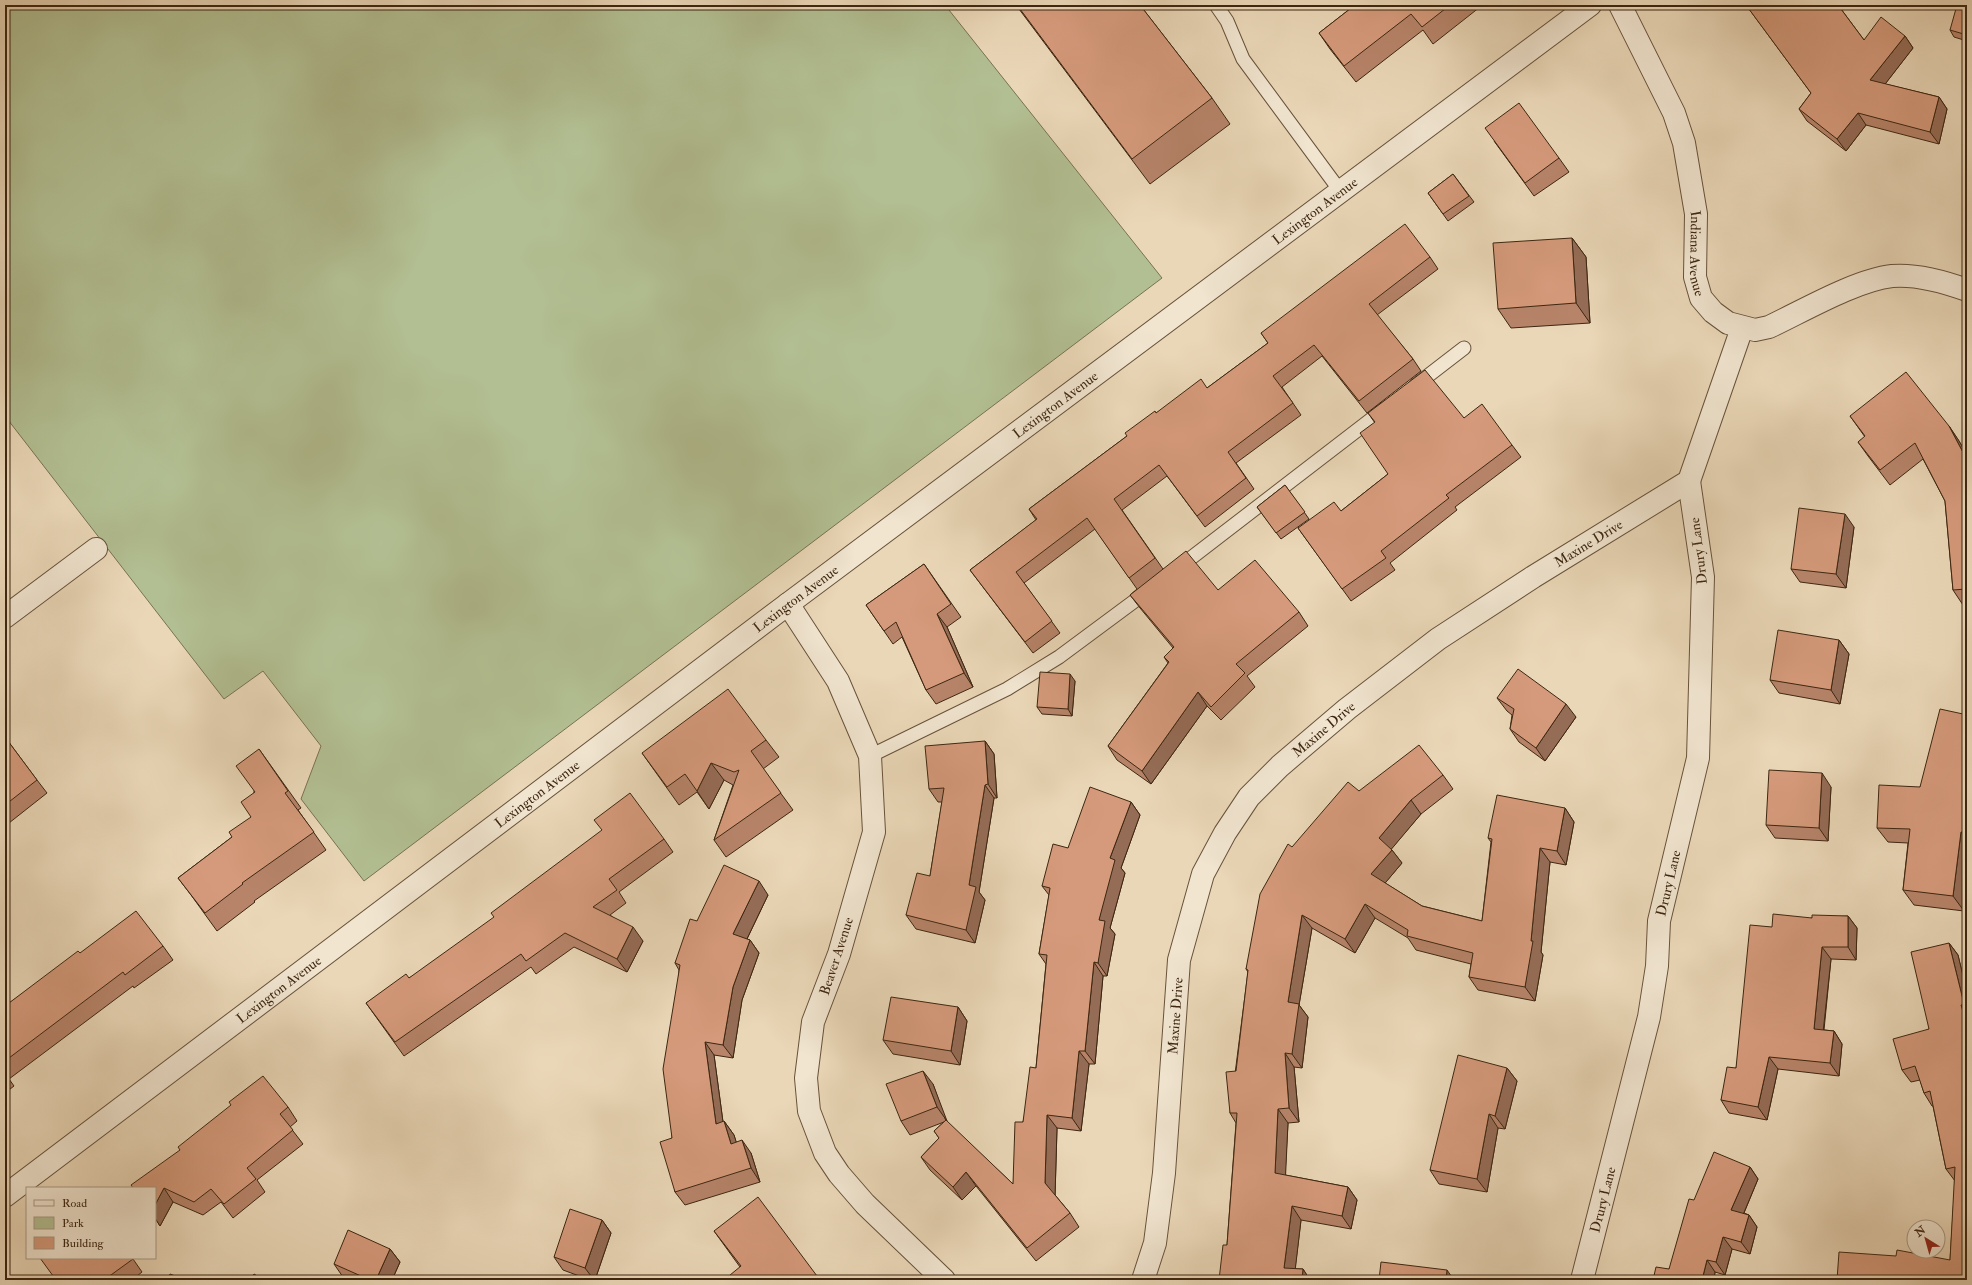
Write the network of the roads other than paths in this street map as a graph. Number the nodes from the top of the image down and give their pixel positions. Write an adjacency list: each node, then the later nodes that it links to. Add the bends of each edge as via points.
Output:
1 (1216, 5): 4 (lane, via 1228,21 1243,59)
2 (1590, 5): 4 (street, Lexington Avenue)
3 (1620, 5): 6 (street, Indiana Avenue, via 1674,112 1684,143 1696,214 1695,277 1701,298 1713,312 1728,323)
4 (1341, 192): 14 (street, Lexington Avenue)
5 (1967, 290): 6 (street, Indiana Avenue, via 1911,277 1893,276 1854,287 1769,327 1755,330)
6 (1742, 328): 10 (street)
7 (1464, 348): 8 (lane)
8 (1408, 391)
9 (1395, 401): 12 (lane)
10 (1688, 481): 19 (street, Maxine Drive, via 1438,639 1346,709 1280,766 1250,797 1233,821 1202,874 1179,960 1164,1173 1155,1243); 20 (street, Drury Lane, via 1703,577 1698,758 1659,921 1657,966 1649,1017)
11 (96, 549): 15 (street)
12 (1171, 573)
13 (1158, 583): 16 (lane, via 1096,631 1007,689)
14 (788, 604): 16 (street, Beaver Avenue, via 838,681); 17 (street, Lexington Avenue)
15 (5, 617)
16 (870, 756): 18 (street, Beaver Avenue, via 874,832 839,954 813,1022 806,1078 809,1111 825,1153 839,1174 865,1204)
17 (5, 1196)
18 (944, 1280)
19 (1143, 1280)
20 (1582, 1280)

